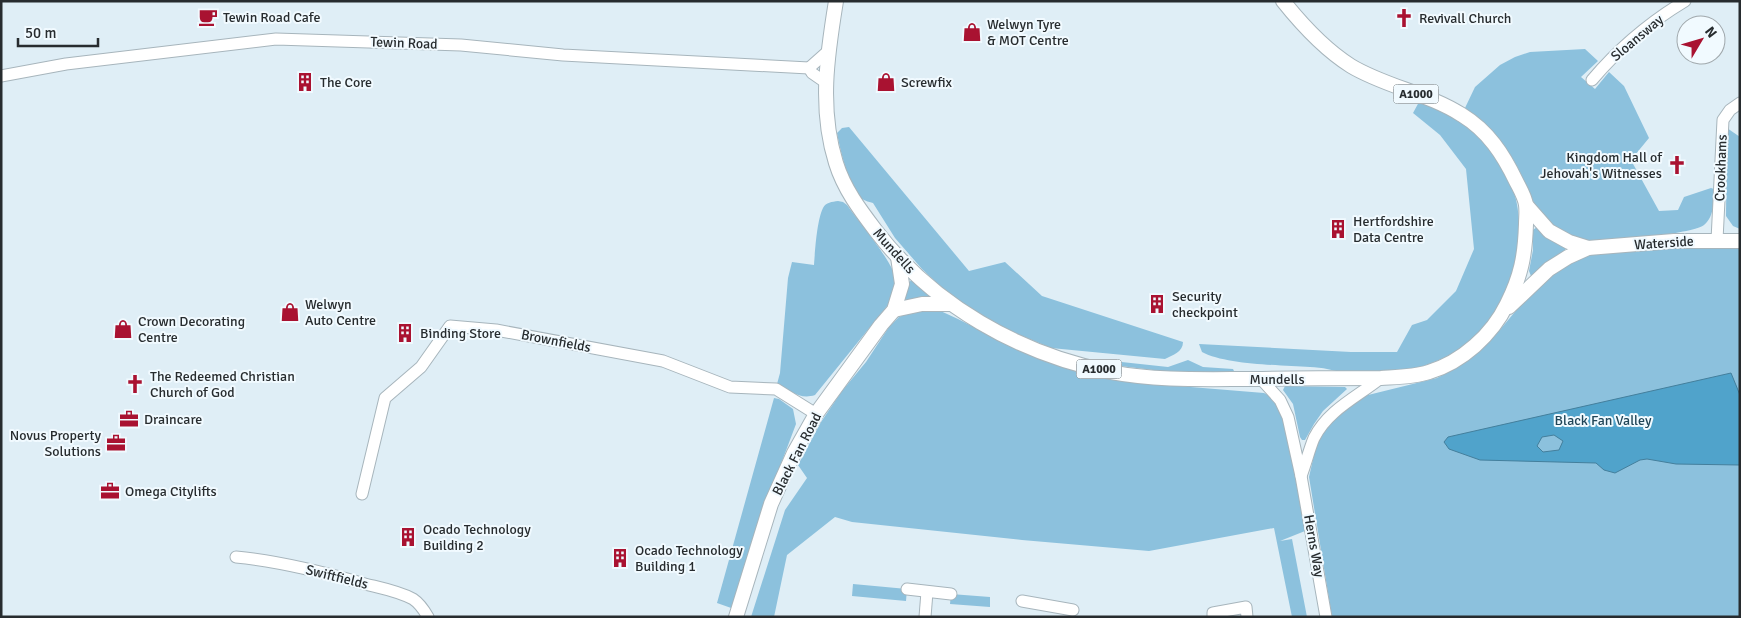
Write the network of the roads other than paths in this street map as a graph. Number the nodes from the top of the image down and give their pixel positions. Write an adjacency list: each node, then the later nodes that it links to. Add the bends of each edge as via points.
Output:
1 (836, 1): 5 (main road, Mundells / A1000)
2 (1283, 1): 11 (main road, Mundells / A1000, via 1318,42 1351,66 1462,114 1480,128 1499,148)
3 (1686, 1): 4 (street, Sloansway)
4 (1672, 5): 8 (street, Sloansway, via 1626,43)
5 (827, 52): 6 (street); 9 (main road, Mundells / A1000)
6 (809, 68): 7 (street, Tewin Road, via 563,55 461,46 276,39 66,64); 9 (street)
7 (1, 76)
8 (1592, 80)
9 (825, 82): 15 (main road, Mundells / A1000, via 829,132 842,177 856,205)
10 (1740, 103): 12 (street, Crookhams, via 1723,120)
11 (1526, 206): 14 (main road, Waterside, via 1549,231); 18 (main road, Mundells / A1000, via 1522,267)
12 (1717, 240): 13 (main road, Waterside); 14 (main road, Waterside)
13 (1740, 241)
14 (1588, 248): 18 (main road, Waterside, via 1549,269)
15 (898, 258): 16 (main road, Mundells / A1000); 17 (main road, Black Fan Road, via 902,284)
16 (951, 304): 17 (main road, via 922,304); 20 (main road, Mundells / A1000, via 1022,344 1082,365 1169,378)
17 (894, 310): 21 (main road, Black Fan Road)
18 (1503, 312): 19 (main road, Mundells / A1000, via 1482,339 1445,366 1405,377)
19 (1381, 378): 20 (main road, Mundells / A1000); 22 (street, Herns Way, via 1334,412 1322,426)
20 (1261, 379): 22 (street, Herns Way, via 1285,408)
21 (816, 414): 23 (street, Brownfields, via 776,389 730,386 663,361 496,330 450,326 421,367 385,398); 32 (main road, Black Fan Road, via 771,504)
22 (1301, 476): 36 (street, Herns Way)
23 (362, 494)
24 (236, 557): 31 (street, Swiftfields, via 316,570 401,594 415,600)
25 (907, 590): 26 (street)
26 (927, 592): 27 (street); 33 (street)
27 (950, 594)
28 (1022, 601): 30 (street)
29 (1073, 610): 30 (street)
30 (1055, 612)
31 (428, 617)
32 (736, 617)
33 (924, 617)
34 (1213, 617): 35 (street, via 1213,613 1246,607)
35 (1247, 617)
36 (1326, 617)

